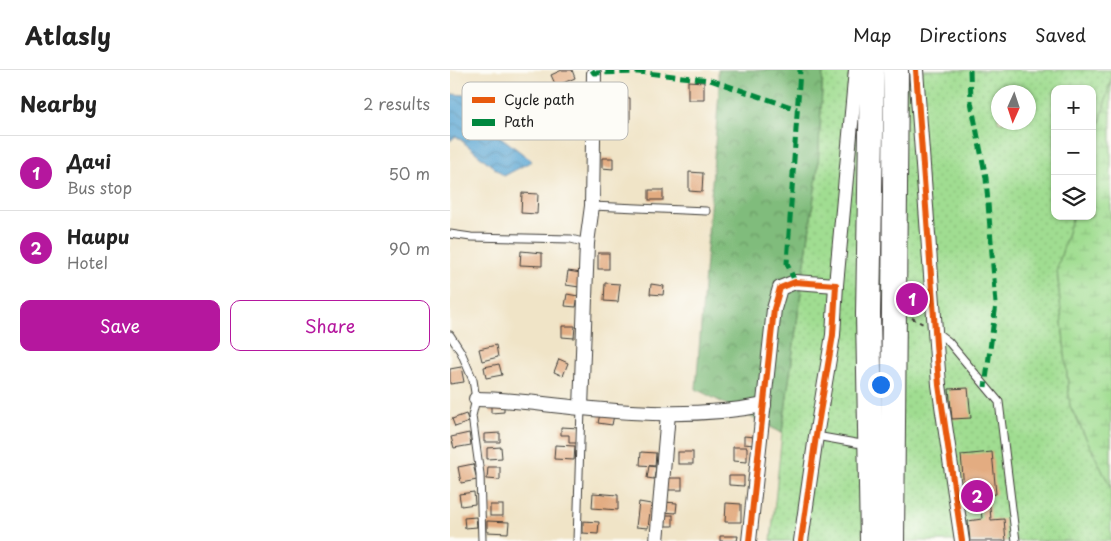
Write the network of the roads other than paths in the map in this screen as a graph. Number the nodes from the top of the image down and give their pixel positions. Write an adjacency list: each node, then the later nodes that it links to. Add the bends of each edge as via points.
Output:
1 (856, 70): 12 (street)
2 (872, 70): 20 (highway)
3 (896, 70): 27 (highway)
4 (916, 70): 13 (street)
5 (594, 73): 6 (street)
6 (594, 82)
7 (593, 140): 8 (street)
8 (592, 206): 9 (lane); 11 (street)
9 (706, 211)
10 (450, 234): 11 (lane, via 571,239)
11 (587, 243): 17 (street)
12 (836, 285): 16 (street, via 795,282 780,288 774,309); 19 (street, via 833,335)
13 (935, 332): 28 (street, via 939,385); 29 (lane, via 948,341 999,402)
14 (450, 335): 15 (lane, via 473,380)
15 (476, 399): 17 (street, via 506,399); 21 (lane, via 472,416 480,474)
16 (764, 404): 18 (street, via 735,411); 24 (street)
17 (581, 408): 18 (street); 22 (lane)
18 (668, 414): 23 (street)
19 (816, 436): 20 (lane); 25 (street)
20 (869, 446): 26 (highway)
21 (482, 541)
22 (577, 541)
23 (657, 541)
24 (749, 541)
25 (802, 541)
26 (872, 541)
27 (892, 541)
28 (962, 541)
29 (1016, 541)

